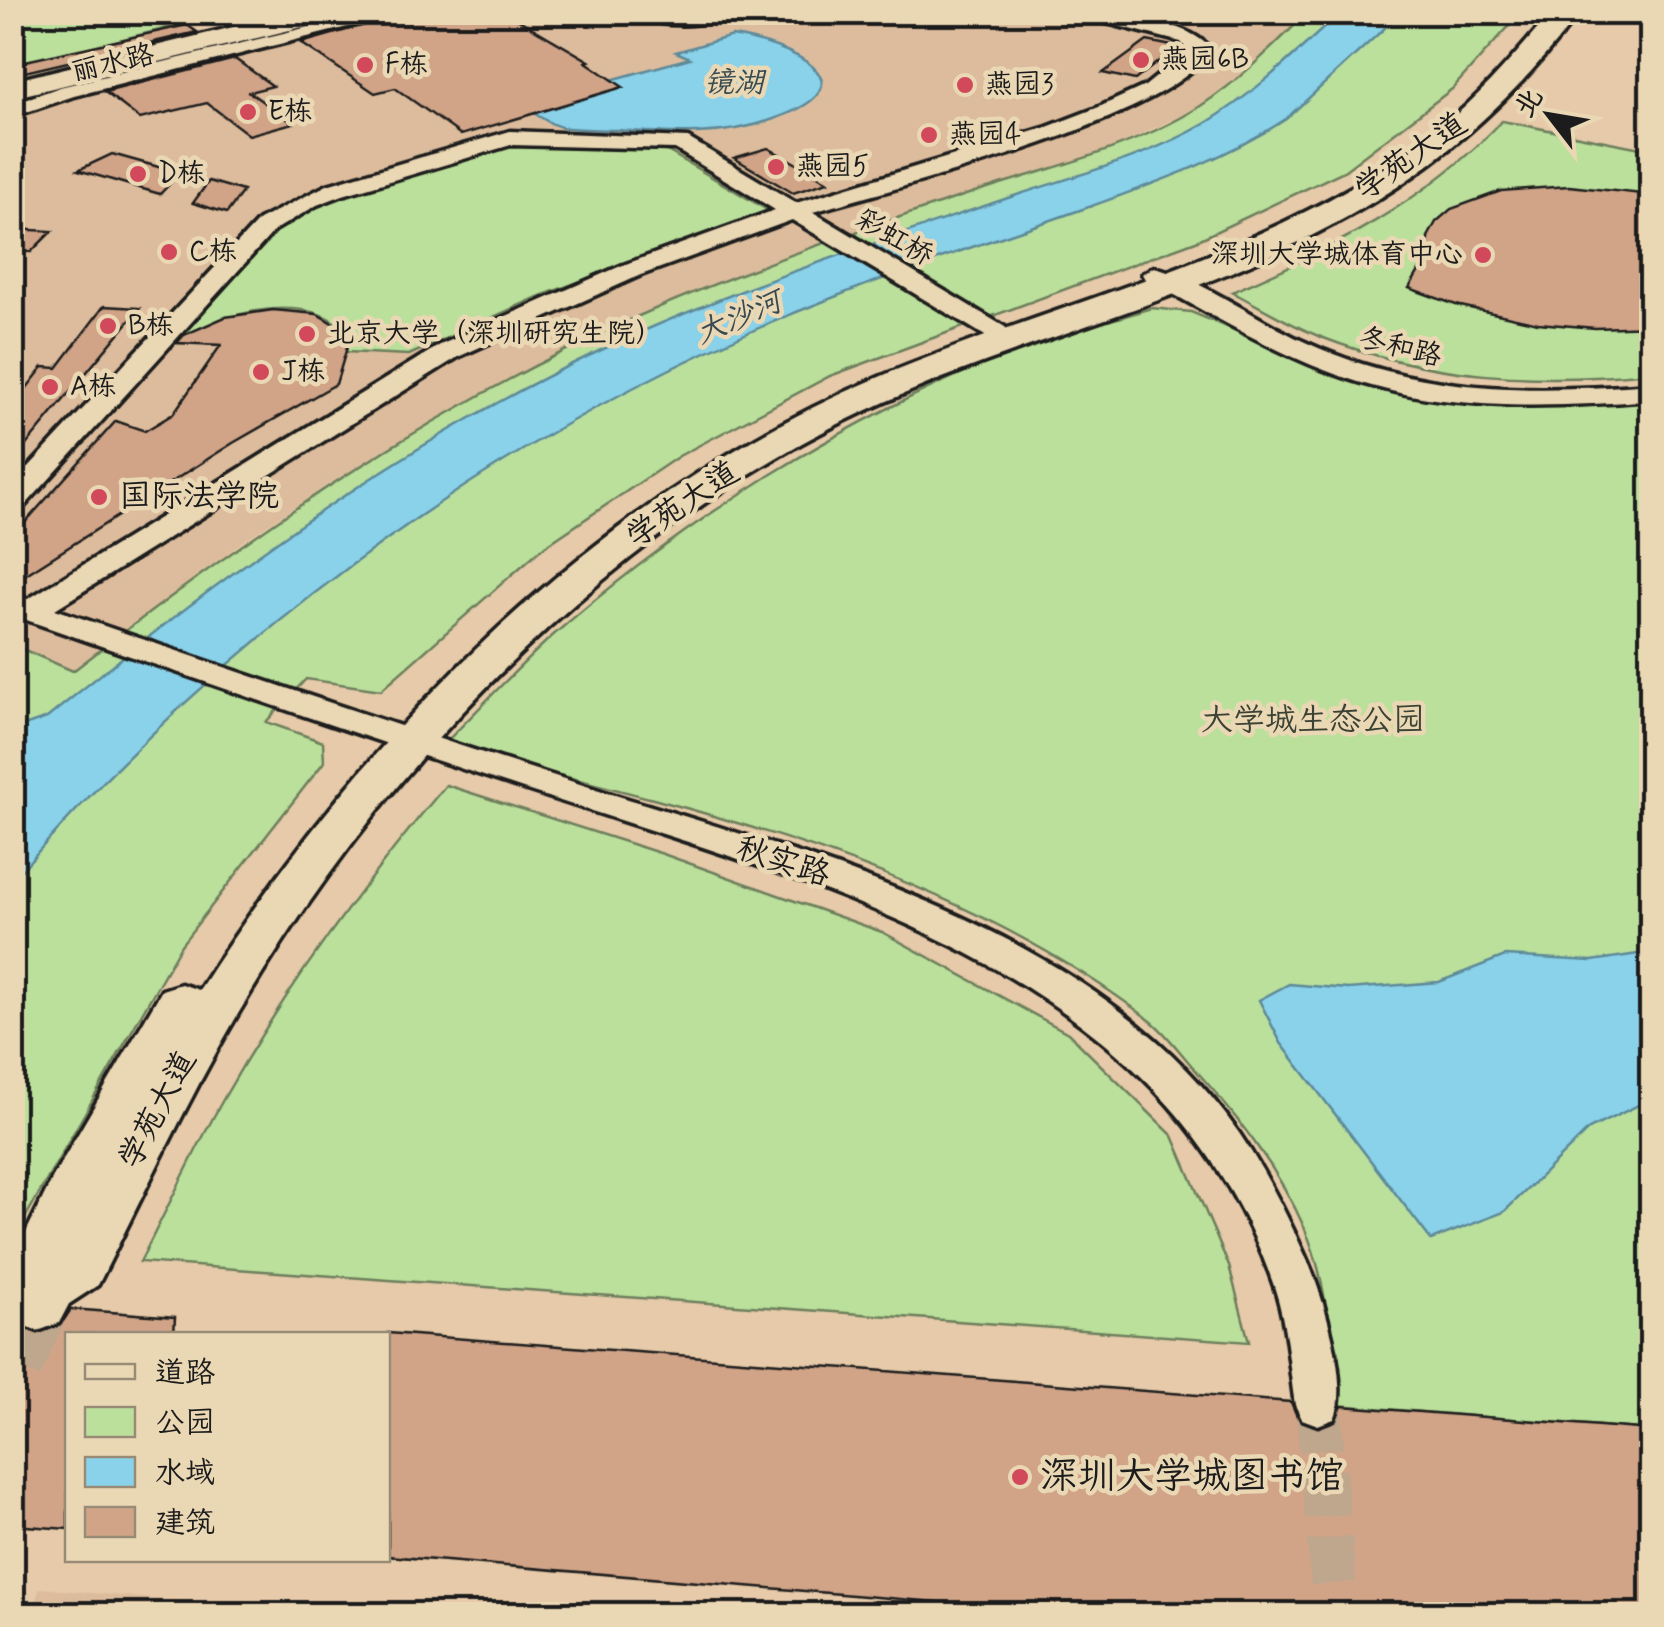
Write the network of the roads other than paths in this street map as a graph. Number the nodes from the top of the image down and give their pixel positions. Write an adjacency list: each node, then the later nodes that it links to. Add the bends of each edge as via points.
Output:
1 (299, 12): 9 (street, 丽水路)
2 (330, 12): 10 (street, 丽水路)
3 (398, 12): 11 (street, via 66,91)
4 (641, 12): 5 (street, via 692,19)
5 (718, 12)
6 (1073, 12): 12 (street, via 1188,37 1199,47 1197,54 1152,90 1089,119)
7 (1547, 12): 13 (street, 学苑大道, via 1457,108 1381,167)
8 (1567, 12): 13 (street, 学苑大道, via 1485,103 1423,154 1319,218 1248,252)
9 (12, 82)
10 (12, 90)
11 (12, 111)
12 (791, 212): 14 (street, 彩虹桥); 16 (street, 彩虹桥, via 680,143 660,140 510,138 335,190 268,225); 17 (street, via 632,270 450,351)
13 (1162, 278): 14 (street, 学苑大道); 15 (street, 冬和路, via 1314,356 1405,386 1504,399); 18 (street, 学苑大道, via 888,387 724,475 621,546)
14 (996, 332): 18 (street, 学苑大道, via 858,385 668,491 512,609)
15 (1652, 392)
16 (12, 502)
17 (23, 606): 18 (street, 秋实路)
18 (399, 737): 19 (street, 学苑大道, via 242,964 78,1268); 20 (street, 秋实路, via 848,883 939,920 1084,1003 1146,1055 1206,1121 1264,1206 1298,1288)
19 (42, 1298)
20 (1318, 1404)

